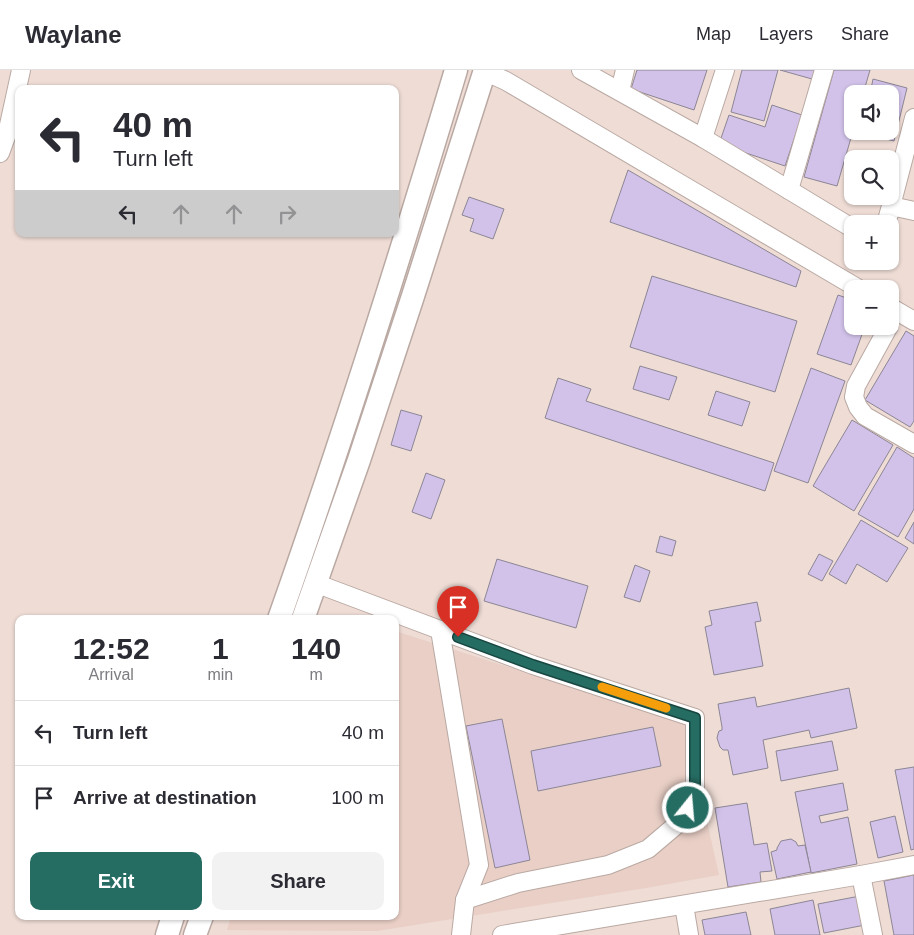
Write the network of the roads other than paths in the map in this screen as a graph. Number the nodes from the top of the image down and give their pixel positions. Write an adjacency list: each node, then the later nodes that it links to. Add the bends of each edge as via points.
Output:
1 (21, 70): 9 (street)
2 (456, 70): 26 (main road, via 381,314)
3 (484, 70): 8 (street); 25 (main road, via 401,333)
4 (581, 70): 10 (street)
5 (625, 70): 10 (street)
6 (725, 70): 13 (street)
7 (824, 70): 15 (street)
8 (508, 75): 20 (street)
9 (18, 85)
10 (620, 91): 13 (street)
11 (15, 100): 14 (street, via 8,134)
12 (914, 118): 16 (street)
13 (703, 138): 15 (street)
14 (0, 153)
15 (789, 190): 19 (street)
16 (891, 206): 17 (street); 18 (street)
17 (914, 211)
18 (888, 215)
19 (844, 223)
20 (844, 280)
21 (899, 318): 22 (street)
22 (914, 321)
23 (883, 335): 24 (street, via 856,386 854,397 865,416)
24 (914, 444)
25 (315, 583): 27 (main road); 28 (street)
26 (280, 615)
27 (303, 615)
28 (440, 630): 31 (street, via 479,865); 31 (street, via 533,665 695,718 695,794 680,821 648,849 608,865 518,882)
29 (914, 865): 30 (street)
30 (861, 875): 32 (street); 40 (street)
31 (465, 900): 37 (street)
32 (684, 906): 38 (street); 39 (street)
33 (172, 920): 35 (main road)
34 (201, 920): 36 (main road)
35 (167, 935)
36 (195, 935)
37 (461, 935)
38 (503, 935)
39 (689, 935)
40 (872, 935)

